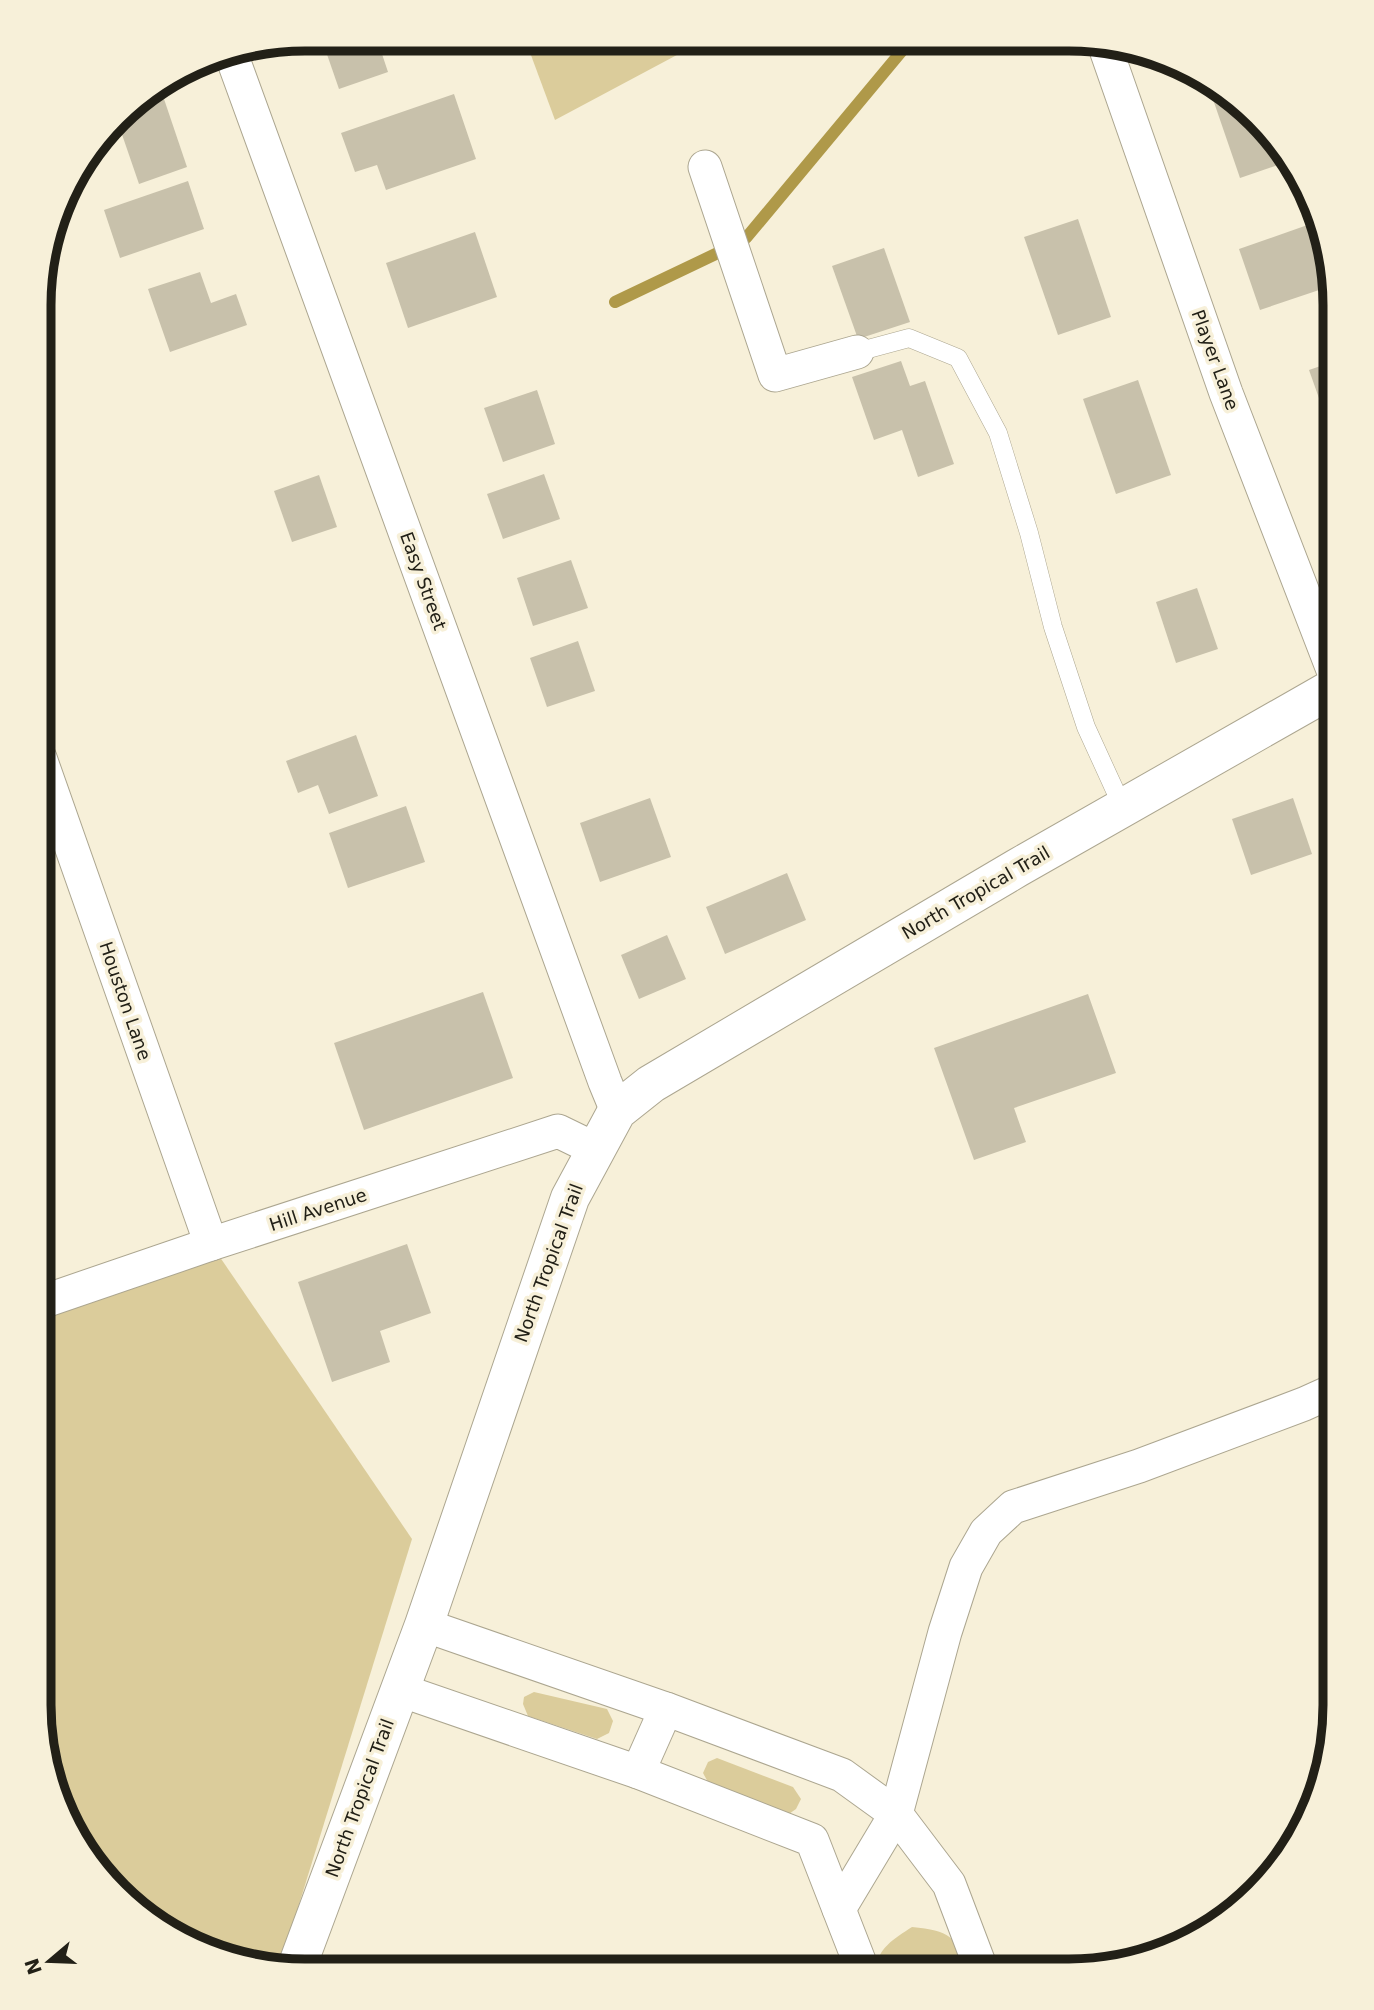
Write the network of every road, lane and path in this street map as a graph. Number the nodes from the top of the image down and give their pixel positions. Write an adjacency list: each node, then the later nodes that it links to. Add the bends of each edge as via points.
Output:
1 (1107, 54): 5 (street, Player Lane, via 1226,393)
2 (234, 61): 9 (street, Easy Street)
3 (705, 167): 4 (street, via 775,375)
4 (857, 352): 8 (lane, via 909,338 958,358 998,433 1082,715)
5 (1323, 645)
6 (1323, 694): 8 (street, North Tropical Trail)
7 (51, 789): 11 (street, Houston Lane)
8 (1123, 808): 9 (street, North Tropical Trail, via 651,1084)
9 (617, 1111): 10 (street, North Tropical Trail)
10 (595, 1149): 11 (street, Hill Avenue, via 558,1131); 14 (street, North Tropical Trail, via 570,1198)
11 (211, 1244): 12 (street, Hill Avenue)
12 (51, 1299)
13 (1323, 1395): 18 (street, via 1139,1466 1013,1507 986,1532 966,1567 945,1632)
14 (424, 1625): 15 (street, North Tropical Trail); 16 (street)
15 (400, 1690): 17 (street); 20 (street, North Tropical Trail)
16 (666, 1709): 17 (street); 18 (street, via 842,1775)
17 (638, 1772): 19 (street, via 812,1840)
18 (896, 1814): 19 (street); 22 (street, via 949,1884)
19 (839, 1909): 21 (street)
20 (300, 1959)
21 (858, 1959)
22 (977, 1959)

